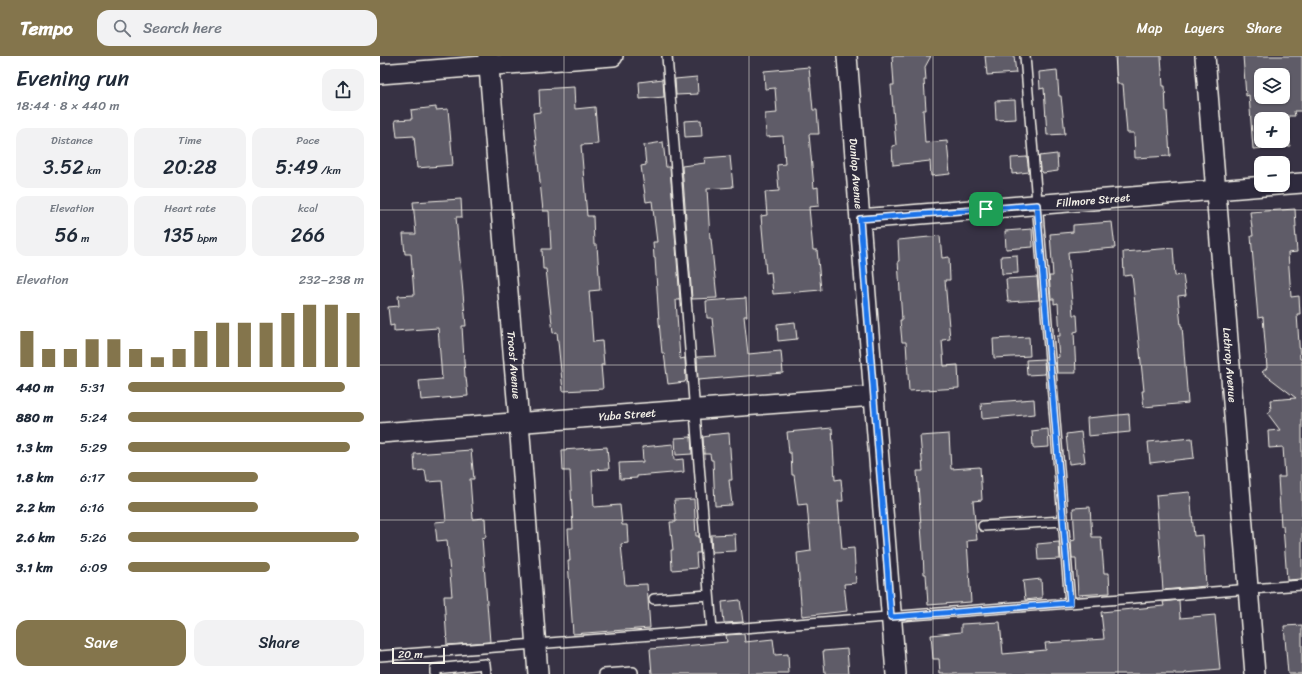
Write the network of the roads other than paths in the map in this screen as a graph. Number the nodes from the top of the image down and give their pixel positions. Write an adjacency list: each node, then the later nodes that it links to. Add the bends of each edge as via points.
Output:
1 (613, 56): 6 (street)
2 (667, 56): 13 (lane)
3 (847, 56): 11 (street, Dunlop Avenue)
4 (1025, 56): 10 (lane)
5 (1205, 56): 9 (street, Lathrop Avenue)
6 (488, 61): 7 (street); 14 (street, Troost Avenue)
7 (380, 74)
8 (1302, 184): 9 (street, Fillmore Street)
9 (1216, 190): 10 (street, Fillmore Street); 19 (street, Lathrop Avenue)
10 (1037, 205): 11 (street, Fillmore Street); 16 (lane)
11 (860, 219): 12 (street, Dunlop Avenue)
12 (874, 396): 13 (street, Yuba Street); 23 (street, Dunlop Avenue)
13 (695, 409): 14 (street, Yuba Street); 20 (lane)
14 (519, 422): 15 (street, Yuba Street); 25 (street, Troost Avenue)
15 (380, 433)
16 (1063, 521): 17 (lane); 22 (lane)
17 (983, 526)
18 (1302, 585): 19 (lane)
19 (1248, 589): 22 (lane); 33 (street, Lathrop Avenue)
20 (709, 595): 21 (lane); 24 (lane)
21 (654, 599)
22 (1070, 603): 23 (lane)
23 (891, 617): 24 (lane); 32 (street, Dunlop Avenue)
24 (712, 630): 25 (lane)
25 (536, 644): 26 (lane); 29 (street, Troost Avenue)
26 (380, 656)
27 (435, 674): 28 (lane, via 435,668 485,664)
28 (486, 674)
29 (538, 674)
30 (604, 674): 31 (lane)
31 (633, 674)
32 (896, 674)
33 (1255, 674)

